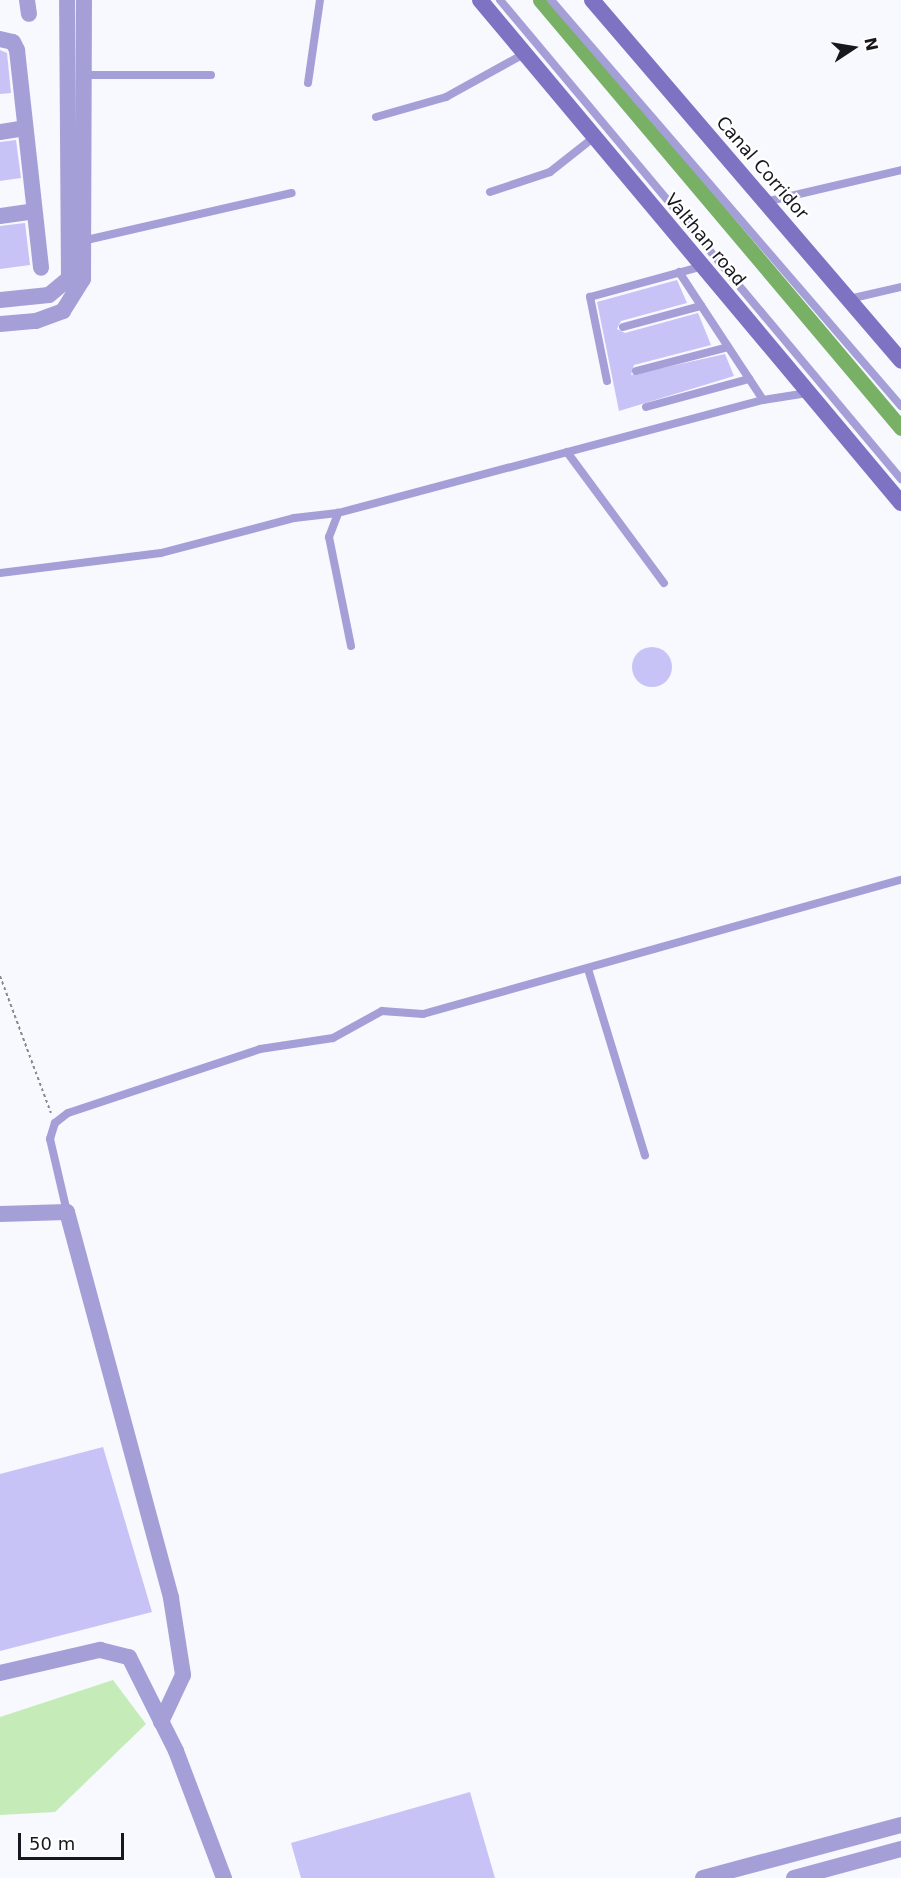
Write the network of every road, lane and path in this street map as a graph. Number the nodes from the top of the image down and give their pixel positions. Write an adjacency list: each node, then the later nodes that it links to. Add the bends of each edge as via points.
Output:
1 (67, 0): 23 (street)
2 (84, 0): 10 (street)
3 (320, 0): 12 (lane)
4 (480, 0): 9 (main road, Valthan road)
5 (500, 0): 43 (lane)
6 (551, 0): 41 (lane)
7 (592, 0): 20 (main road, Canal Corridor)
8 (0, 39): 14 (street, via 13,42 17,50)
9 (524, 54): 13 (lane, via 446,97); 16 (main road, Valthan road)
10 (85, 75): 11 (lane); 23 (street)
11 (211, 75)
12 (308, 83)
13 (376, 117)
14 (25, 128): 15 (street); 21 (street)
15 (0, 132)
16 (592, 139): 18 (lane, via 550,172); 24 (main road, Valthan road)
17 (901, 170): 20 (lane)
18 (490, 192)
19 (292, 193): 23 (lane)
20 (765, 202): 29 (main road, Canal Corridor)
21 (34, 211): 22 (street); 25 (street)
22 (0, 216)
23 (79, 241): 28 (street, via 69,278 59,292); 31 (street, via 83,279 77,298 63,311 36,321)
24 (703, 266): 26 (lane); 38 (main road, Valthan road)
25 (41, 267)
26 (679, 272): 30 (lane); 37 (lane, via 590,297)
27 (901, 287): 29 (lane)
28 (0, 300)
29 (849, 300): 34 (main road, Canal Corridor)
30 (701, 306): 32 (lane); 33 (lane)
31 (0, 324)
32 (623, 327)
33 (728, 347): 35 (lane); 36 (lane)
34 (901, 361)
35 (636, 371)
36 (749, 379): 39 (lane); 40 (lane)
37 (607, 381)
38 (807, 393): 39 (lane); 44 (main road, Valthan road)
39 (763, 400): 42 (lane)
40 (646, 406)
41 (901, 406)
42 (567, 452): 45 (lane); 47 (lane)
43 (901, 479)
44 (901, 503)
45 (338, 513): 46 (lane, via 294,518 161,553); 48 (lane, via 329,537)
46 (0, 573)
47 (664, 583)
48 (351, 646)
49 (901, 880): 50 (lane)
50 (588, 969): 52 (lane, via 423,1014 382,1011 333,1038 260,1049 68,1113); 53 (lane)
51 (0, 976): 52 (path)
52 (55, 1123): 54 (lane, via 50,1139 53,1164)
53 (645, 1156)
54 (67, 1212): 55 (street); 57 (street, via 171,1598 183,1676)
55 (0, 1214)
56 (0, 1673): 57 (street, via 100,1650 117,1652 129,1657)
57 (161, 1722): 60 (street)
58 (901, 1824): 61 (street)
59 (901, 1849): 62 (street)
60 (224, 1878)
61 (703, 1878)
62 (794, 1878)

